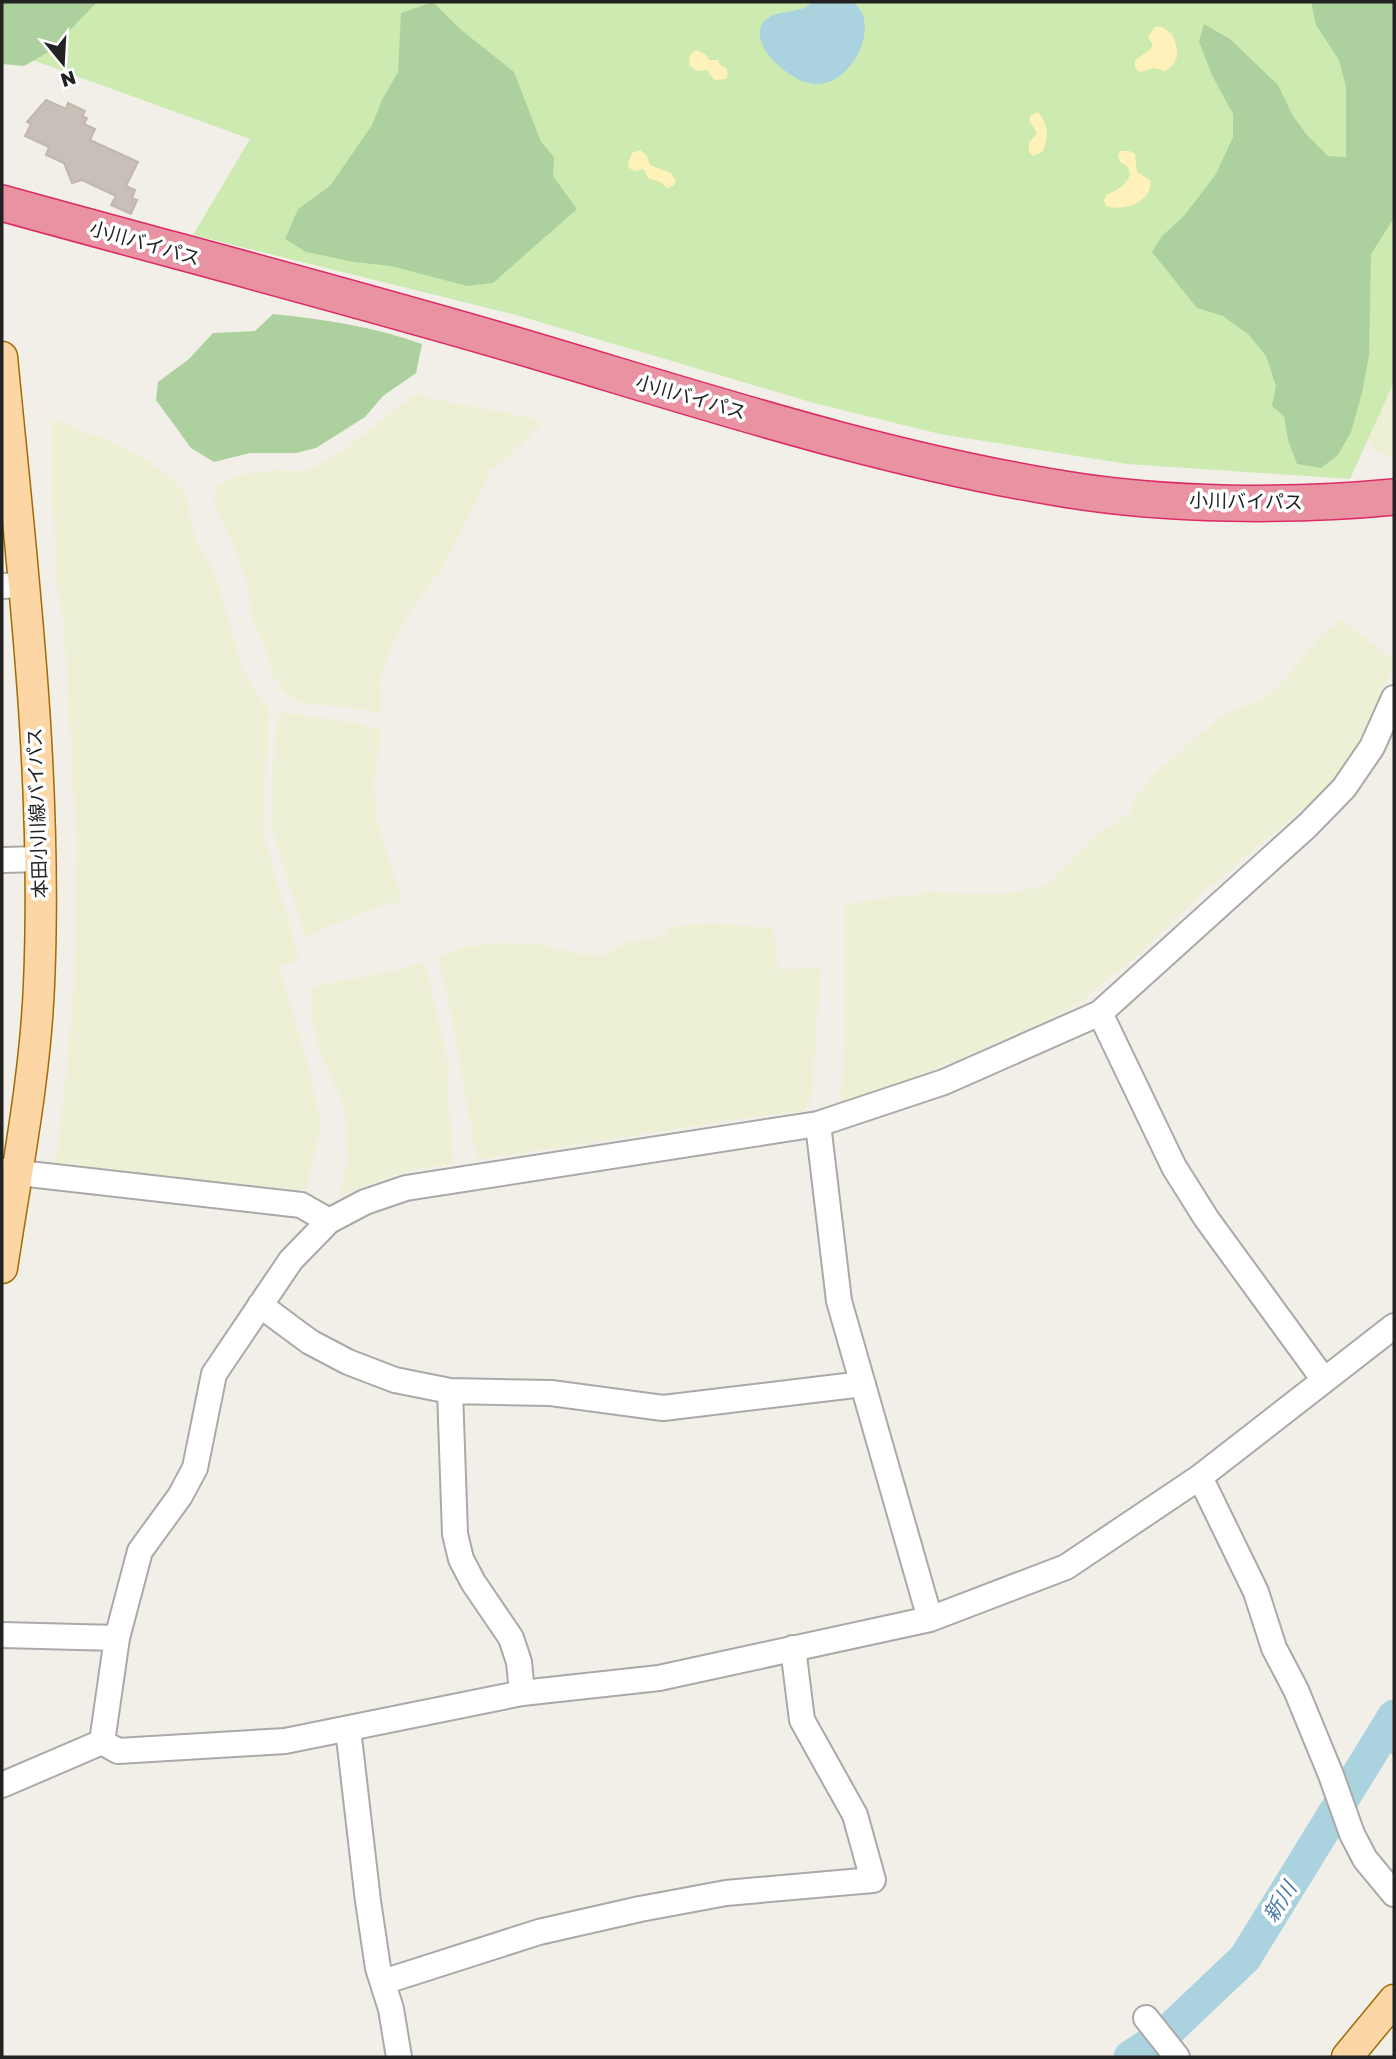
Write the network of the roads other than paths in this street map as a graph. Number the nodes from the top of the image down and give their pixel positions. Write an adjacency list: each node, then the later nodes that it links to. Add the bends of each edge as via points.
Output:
1 (2, 203): 3 (highway, 小川バイパス, via 514,345 856,446 956,469 1149,499 1255,502)
2 (2, 357): 4 (main road, 本田小川線バイパス)
3 (1394, 497)
4 (13, 586): 6 (main road, 本田小川線バイパス, via 34,712)
5 (1394, 698): 8 (street, via 1372,747 1344,788)
6 (41, 859): 7 (street); 10 (main road, 本田小川線バイパス, via 39,986 30,1092)
7 (2, 860)
8 (1100, 1013): 9 (street, via 944,1082); 15 (street, via 1206,1219)
9 (818, 1124): 11 (street, via 406,1188); 16 (street, via 839,1301)
10 (9, 1172): 11 (street, via 301,1205); 12 (main road, 本田小川線バイパス)
11 (330, 1221): 13 (street, via 291,1260)
12 (2, 1268)
13 (260, 1305): 17 (street, via 310,1342 348,1362 395,1380); 21 (street, via 214,1374 195,1468 140,1551)
14 (1394, 1326): 15 (street)
15 (1324, 1380): 18 (street)
16 (863, 1384): 17 (street, via 663,1408 551,1393); 19 (street)
17 (450, 1391): 23 (street, via 455,1534 473,1582 511,1638)
18 (1200, 1477): 19 (street, via 1066,1567); 27 (street, via 1256,1592 1274,1648 1296,1690 1352,1834 1365,1859)
19 (930, 1619): 22 (street)
20 (2, 1635): 21 (street)
21 (117, 1638): 25 (street)
22 (793, 1648): 23 (street, via 659,1678); 28 (street, via 802,1720 855,1815 873,1880 726,1893 640,1909 539,1932)
23 (522, 1693): 24 (street)
24 (348, 1729): 25 (street, via 285,1741 118,1751); 28 (street, via 368,1901)
25 (102, 1742): 26 (street)
26 (2, 1785)
27 (1394, 1894)
28 (383, 1982): 31 (street)
29 (1394, 2000): 33 (main road)
30 (1146, 2018): 32 (street)
31 (399, 2057)
32 (1177, 2057)
33 (1347, 2057)

